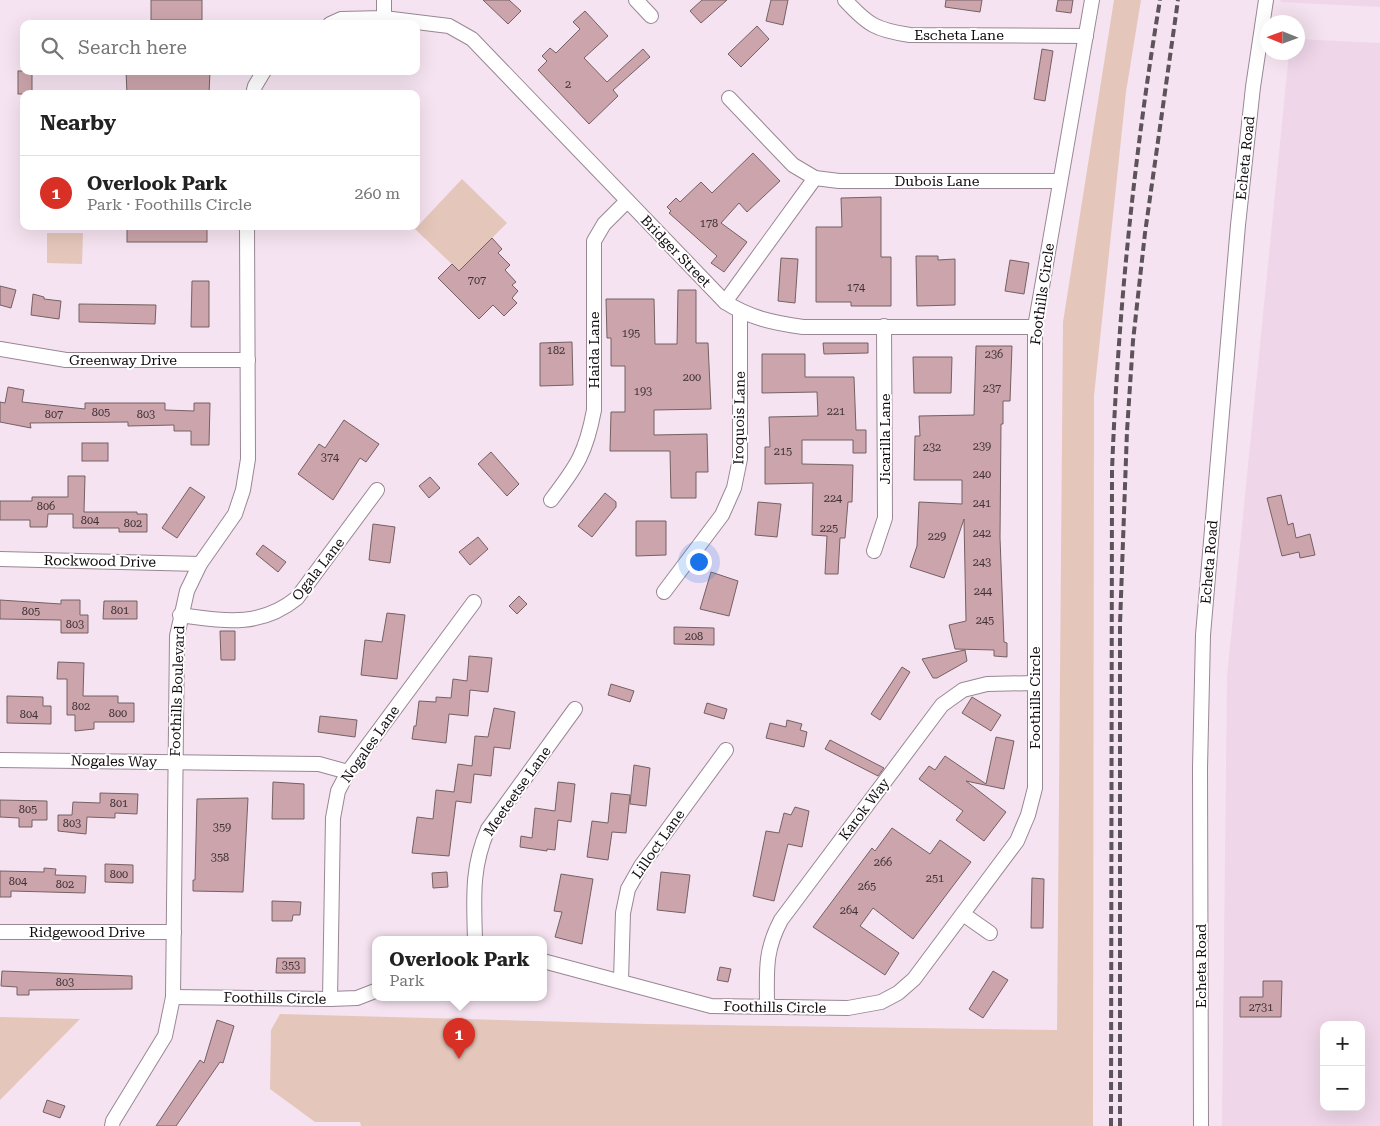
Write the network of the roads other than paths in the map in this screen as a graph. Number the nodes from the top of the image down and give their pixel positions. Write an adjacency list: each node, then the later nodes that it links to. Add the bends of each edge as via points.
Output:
1 (384, 0): 7 (street)
2 (636, 0): 6 (street)
3 (845, 0): 11 (street, Escheta Lane, via 865,21 895,33)
4 (1092, 0): 11 (street, Foothills Circle)
5 (1266, 0): 51 (street, Echeta Road, via 1238,225 1203,635)
6 (652, 16)
7 (384, 18): 8 (street); 9 (street, Bridger Street)
8 (339, 20)
9 (400, 20)
10 (420, 22): 17 (street, Bridger Street, via 449,26 472,39)
11 (1086, 36): 16 (street, Foothills Circle)
12 (262, 75): 13 (street)
13 (254, 90)
14 (729, 98): 15 (street, Dubois Lane, via 793,165)
15 (815, 178): 16 (street, Dubois Lane, via 839,181); 19 (street)
16 (1060, 180): 22 (street, Foothills Circle)
17 (627, 201): 19 (street, Bridger Street); 26 (street, Haida Lane, via 604,224 594,241 594,410 589,437 578,465)
18 (247, 230): 24 (street, Foothills Boulevard)
19 (725, 302): 20 (street, Bridger Street)
20 (740, 311): 21 (street, Bridger Street, via 768,322 803,327); 30 (street, Iroquois Lane, via 740,459 734,488 722,515)
21 (884, 326): 22 (street, Bridger Street); 27 (street, Jicarilla Lane, via 885,518)
22 (1035, 327): 33 (street, Foothills Circle)
23 (0, 350): 24 (street, Greenway Drive, via 66,360)
24 (248, 360): 29 (street, Foothills Boulevard, via 248,459 243,490 235,514)
25 (377, 490): 32 (street, Ogala Lane, via 297,598 282,610 261,618 234,621)
26 (551, 500)
27 (874, 551)
28 (0, 559): 29 (street, Rockwood Drive)
29 (200, 564): 32 (street, Foothills Boulevard)
30 (664, 592)
31 (474, 602): 38 (street, Nogales Lane)
32 (180, 615): 37 (street, Foothills Boulevard)
33 (1035, 683): 39 (street, Foothills Circle, via 1035,788 1028,815 1017,841); 49 (street, Karok Way, via 979,686 963,690 942,706 781,920 771,940 767,961)
34 (575, 708): 43 (street, Meeteetse Lane, via 488,829 478,852 474,882)
35 (726, 750): 45 (street, Lilloct Lane, via 641,866 628,889 623,913)
36 (0, 760): 37 (street, Nogales Way)
37 (175, 762): 38 (street, Nogales Way, via 319,764); 41 (street, Foothills Boulevard)
38 (348, 772): 48 (street, Nogales Lane, via 338,791 333,818)
39 (964, 914): 42 (street); 49 (street, Foothills Circle, via 914,979 898,993 880,1002 848,1008)
40 (0, 932): 41 (street, Ridgewood Drive)
41 (174, 932): 47 (street, Foothills Boulevard)
42 (990, 933)
43 (475, 936)
44 (547, 962): 45 (street, Foothills Circle)
45 (621, 980): 49 (street, Foothills Circle, via 711,1006)
46 (372, 992): 48 (street, Foothills Circle, via 356,998)
47 (173, 997): 48 (street, Foothills Circle); 50 (street, Foothills Boulevard, via 165,1036)
48 (330, 1000)
49 (767, 1007)
50 (112, 1126)
51 (1201, 1126)

